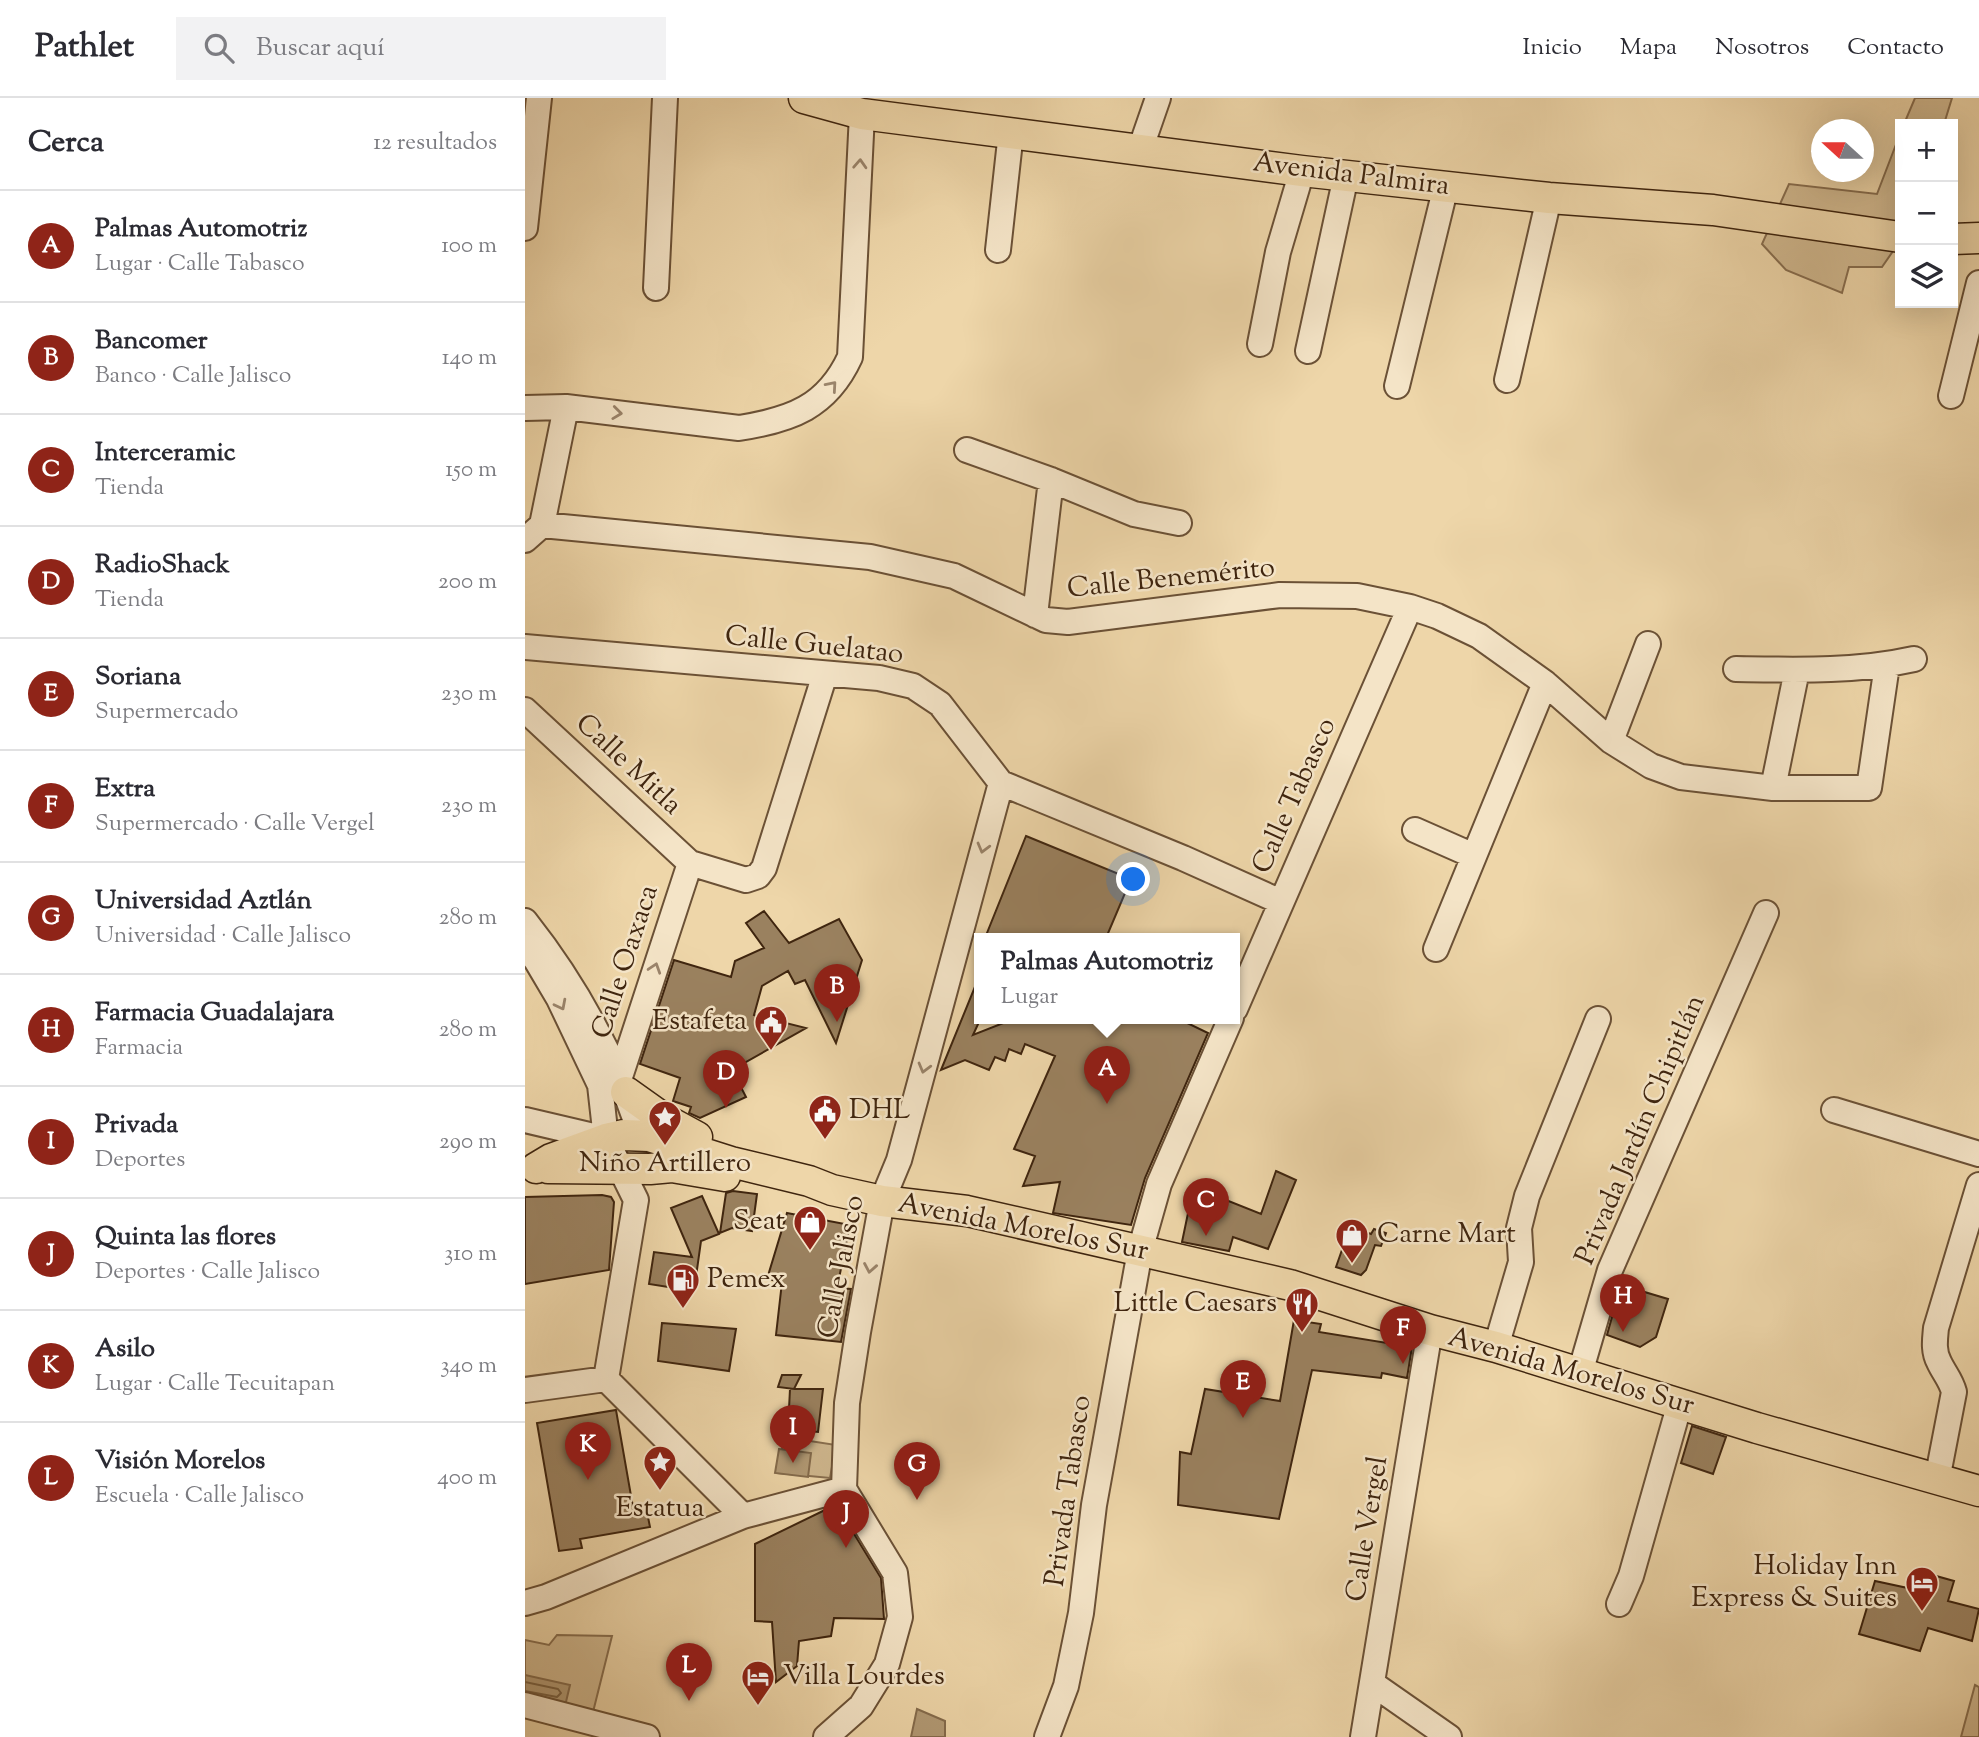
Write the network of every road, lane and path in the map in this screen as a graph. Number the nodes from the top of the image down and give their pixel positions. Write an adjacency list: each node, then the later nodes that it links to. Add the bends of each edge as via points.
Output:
1 (539, 98): 13 (street)
2 (665, 98): 19 (street)
3 (1143, 98): 8 (street)
4 (1157, 98): 8 (street)
5 (820, 100): 6 (main road, Avenida Palmira)
6 (862, 114): 7 (main road, Avenida Palmira); 25 (street, one-way to 6, via 739,428 797,414 823,398 850,357)
7 (1011, 132): 8 (main road, Avenida Palmira); 17 (street)
8 (1131, 149): 9 (main road, Avenida Palmira)
9 (1302, 171): 10 (main road, Avenida Palmira); 20 (street, via 1278,251)
10 (1346, 176): 11 (main road, Avenida Palmira); 21 (street)
11 (1446, 186): 12 (main road, Avenida Palmira); 23 (street)
12 (1549, 198): 14 (main road, Avenida Palmira, via 1713,210); 22 (street)
13 (525, 228)
14 (1895, 236)
15 (1979, 238): 16 (main road)
16 (1958, 239)
17 (998, 250)
18 (1979, 283): 24 (street)
19 (656, 288)
20 (1260, 344)
21 (1308, 351)
22 (1507, 380)
23 (1398, 386)
24 (1951, 396)
25 (566, 407): 26 (street); 30 (street)
26 (525, 408)
27 (967, 450): 28 (street)
28 (1051, 480): 29 (street, via 1134,514); 32 (street)
29 (1179, 523)
30 (533, 532): 32 (street, Calle Benemérito, via 870,557 954,576)
31 (1410, 607): 32 (street, Calle Benemérito, via 1357,596 1280,595 1068,622); 40 (street, Calle Benemérito, via 1479,636); 48 (street, Calle Tabasco)
32 (1035, 615)
33 (1648, 644): 42 (street)
34 (525, 647): 39 (street, Calle Guelatao)
35 (1914, 659): 36 (street)
36 (1887, 665): 38 (street); 44 (street, Calle Benemérito, via 1869,789)
37 (1736, 668): 38 (street)
38 (1797, 670): 44 (street)
39 (825, 674): 43 (street, Calle Guelatao, via 913,686 940,704); 47 (street, via 765,868 746,880)
40 (1545, 683): 42 (street, Calle Benemérito); 46 (street)
41 (525, 710): 47 (street, Calle Mitla)
42 (1611, 741): 44 (street, Calle Benemérito, via 1651,766 1681,777)
43 (1001, 783): 48 (street, Calle Guelatao); 66 (street, Calle Jalisco, one-way to 66, via 899,1160)
44 (1773, 788)
45 (1415, 830): 46 (street)
46 (1474, 856): 52 (street)
47 (690, 863): 56 (street, Calle Oaxaca, one-way to 47)
48 (1282, 902): 53 (street, Calle Tabasco)
49 (1766, 913): 70 (street, Privada Jardín Chipitlán, via 1610,1270)
50 (525, 921): 56 (street, via 574,989)
51 (525, 947): 60 (street, one-way to 60, via 559,999 600,1085)
52 (1436, 949)
53 (1240, 998)
54 (1598, 1019): 69 (street, via 1527,1196 1519,1228 1521,1262)
55 (1228, 1024): 67 (street, via 1159,1184)
56 (623, 1086): 59 (street); 65 (main road, via 689,1135 796,1164)
57 (1834, 1110): 61 (street)
58 (525, 1120): 60 (street)
59 (641, 1135): 60 (main road, Avenida Morelos Sur); 65 (main road, Avenida Morelos Sur)
60 (606, 1139): 62 (main road, Avenida Morelos Sur); 63 (street)
61 (1979, 1154)
62 (531, 1170): 63 (main road, Avenida Morelos Sur)
63 (622, 1170): 65 (main road, Avenida Morelos Sur, via 672,1167 809,1194); 71 (street, via 636,1200)
64 (1979, 1185): 74 (street, via 1936,1328 1937,1360 1954,1392)
65 (832, 1190): 66 (main road, Avenida Morelos Sur)
66 (882, 1201): 67 (main road, Avenida Morelos Sur, via 967,1211); 75 (street, Calle Jalisco, one-way to 75, via 848,1403)
67 (1140, 1251): 68 (main road, Avenida Morelos Sur, via 1290,1285); 84 (street, Privada Tabasco, via 1094,1505 1081,1612 1066,1686)
68 (1430, 1330): 69 (main road, Avenida Morelos Sur); 80 (street, Calle Vergel)
69 (1496, 1347): 70 (main road, Avenida Morelos Sur)
70 (1580, 1373): 73 (main road, Avenida Morelos Sur)
71 (606, 1379): 72 (street); 77 (street)
72 (525, 1390)
73 (1681, 1403): 74 (main road, Avenida Morelos Sur); 79 (street)
74 (1937, 1480): 76 (main road, Avenida Morelos Sur)
75 (844, 1489): 77 (street); 83 (street, via 895,1573 900,1616 887,1664 862,1706)
76 (1979, 1491)
77 (743, 1516): 78 (street)
78 (525, 1603)
79 (1619, 1604)
80 (1373, 1684): 85 (street, Calle Vergel); 86 (street)
81 (525, 1705): 82 (street)
82 (647, 1737)
83 (826, 1737)
84 (1047, 1737)
85 (1363, 1737)
86 (1449, 1737)

